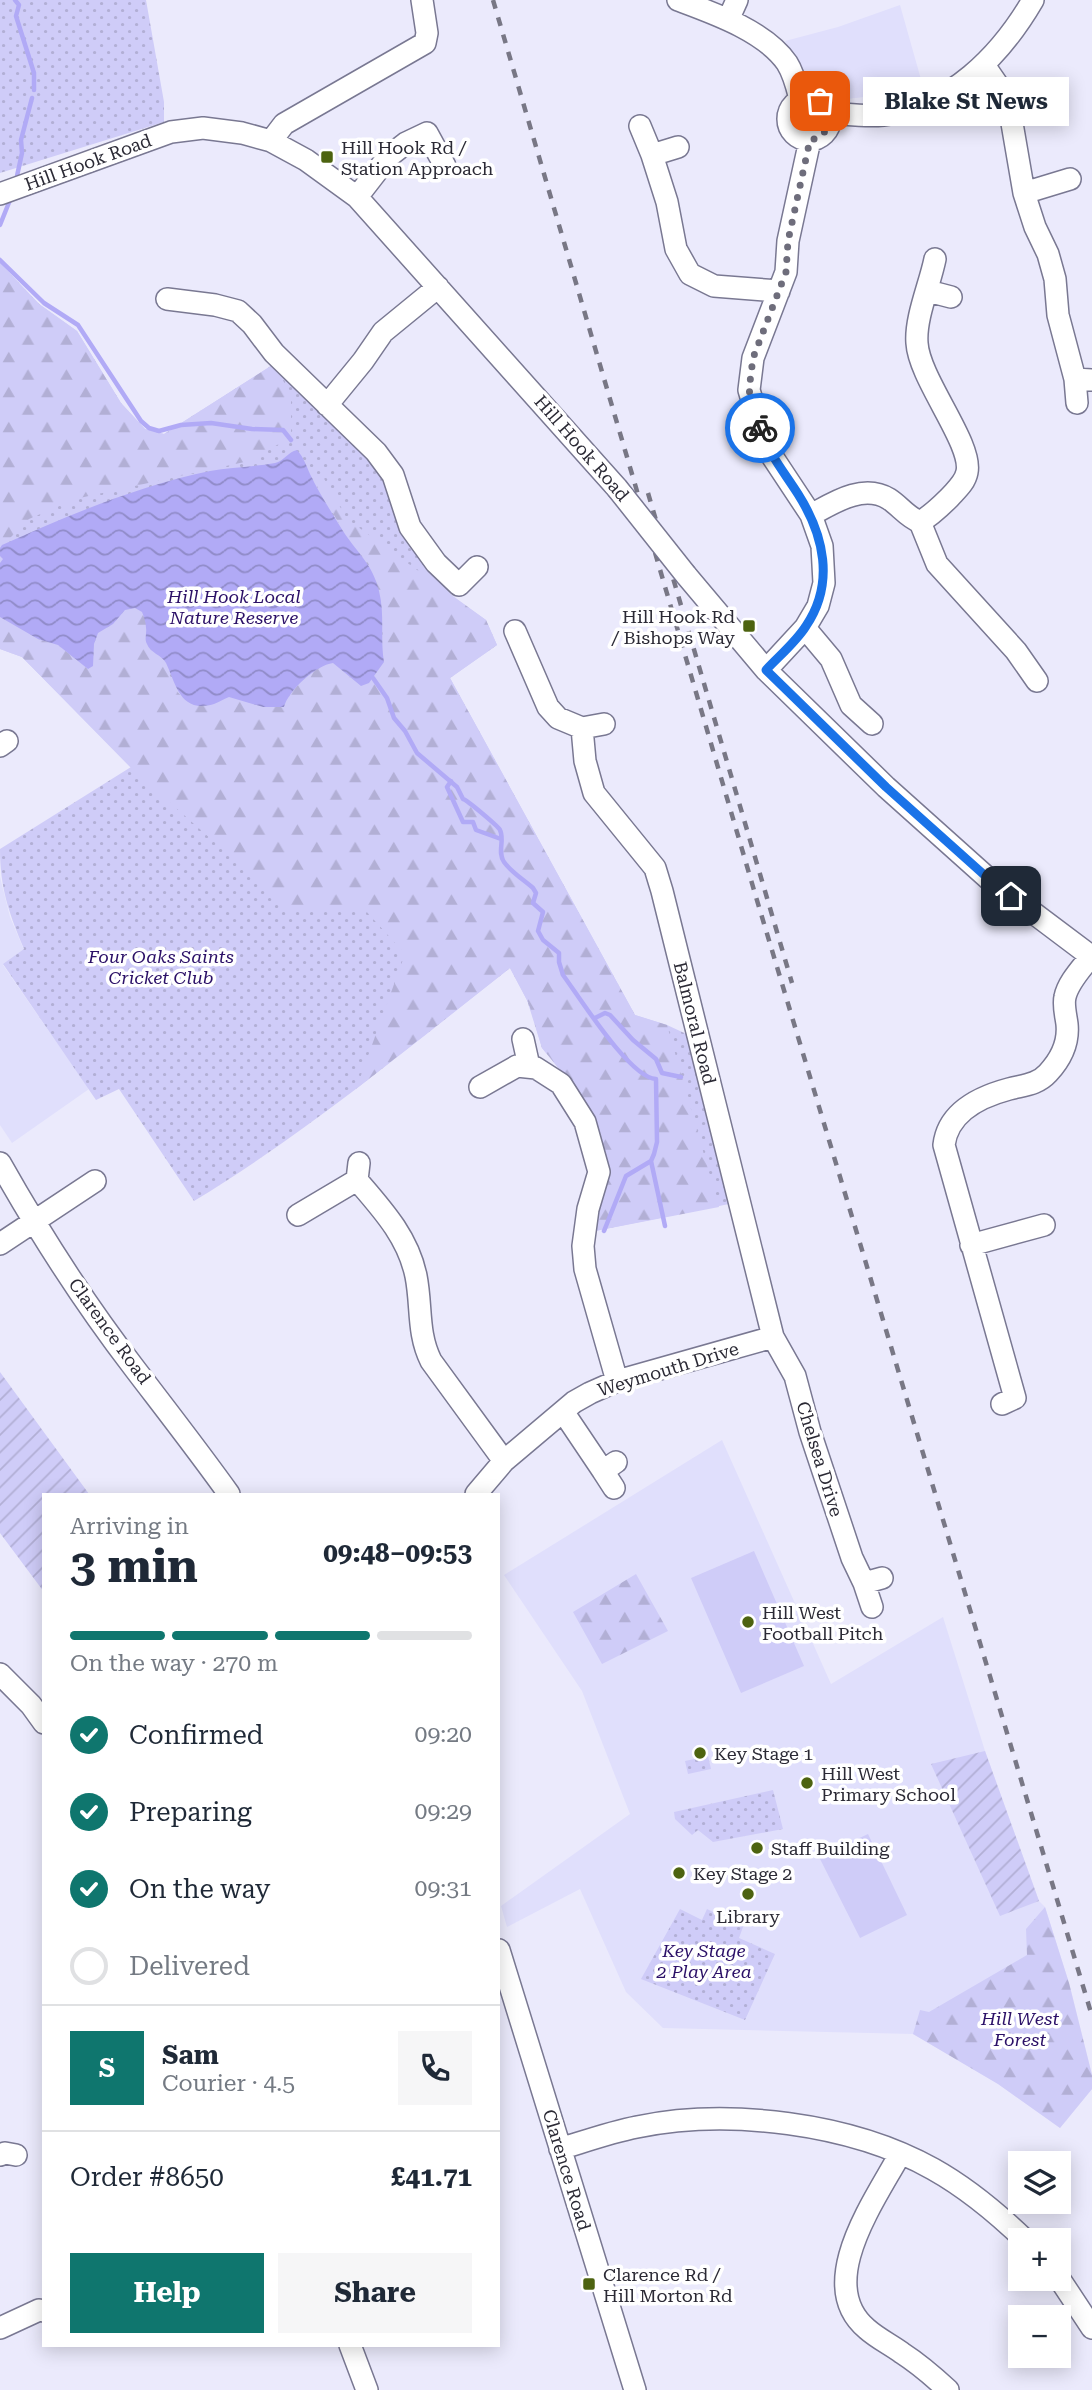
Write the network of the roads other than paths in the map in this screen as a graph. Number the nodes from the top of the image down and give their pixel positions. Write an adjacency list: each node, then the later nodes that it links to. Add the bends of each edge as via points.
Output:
1 (422, 0): 11 (street, via 425,43 284,124)
2 (678, 0): 5 (street)
3 (737, 0): 5 (street)
4 (1033, 0): 6 (street)
5 (728, 20): 7 (street, via 787,63)
6 (984, 65): 8 (street, via 962,83 909,110 882,115); 16 (street, via 1008,100)
7 (800, 99): 8 (street, via 820,101); 10 (street, via 789,109 789,127 797,137)
8 (829, 113): 10 (street, via 827,130)
9 (640, 126): 13 (street)
10 (810, 140): 21 (street)
11 (271, 141): 17 (street, Hill Hook Road, via 203,128 171,132); 18 (street, Hill Hook Road)
12 (678, 147): 13 (street)
13 (652, 156): 21 (street, via 676,249 690,274 714,286)
14 (445, 166): 18 (street, via 433,130 388,157)
15 (1066, 181): 16 (street)
16 (1024, 193): 25 (street, via 1052,266 1058,314)
17 (0, 194)
18 (357, 197): 20 (street, Hill Hook Road)
19 (936, 259): 22 (street)
20 (438, 287): 27 (street, via 383,332); 33 (street, Hill Hook Road, bridge, via 617,488)
21 (779, 291): 28 (street, via 753,358 749,390 766,447)
22 (928, 291): 23 (street); 29 (street, via 918,328 921,364 965,453 967,472 961,485)
23 (951, 297)
24 (167, 299): 27 (street, via 217,295 252,324 274,353)
25 (1083, 379): 26 (street)
26 (1077, 403)
27 (327, 405): 30 (street, via 393,475 410,527 436,563 460,586)
28 (811, 515): 29 (street, via 845,496 867,493 887,497); 31 (street, via 822,546 824,583)
29 (920, 522): 34 (street, via 937,564 1023,645)
30 (477, 567)
31 (806, 628): 33 (street); 36 (street, via 831,659 845,710)
32 (515, 631): 37 (street, via 548,707 558,718)
33 (766, 670): 38 (street, Hill Hook Road, via 991,881)
34 (1037, 681)
35 (604, 724): 37 (street)
36 (872, 724)
37 (582, 728): 49 (street, Balmoral Road, via 584,761 594,793 655,868 659,880)
38 (1092, 956): 48 (street, via 1065,997 1067,1043 1046,1074 1034,1084 968,1105 946,1132 944,1145)
39 (523, 1038): 40 (street)
40 (529, 1066): 41 (street, via 517,1066); 50 (street, via 561,1084 585,1122 599,1172 583,1246 585,1269)
41 (480, 1087)
42 (0, 1163): 45 (street, Clarence Road)
43 (95, 1181): 45 (street)
44 (298, 1215): 53 (street, via 358,1171 397,1227 407,1251 416,1276 424,1346 431,1361)
45 (33, 1222): 47 (street); 55 (street, Clarence Road)
46 (1044, 1225): 48 (street)
47 (0, 1244)
48 (971, 1245): 51 (street)
49 (774, 1337): 50 (street, Weymouth Drive); 57 (street, Chelsea Drive, via 795,1376 848,1546 873,1580)
50 (617, 1381): 52 (street, Weymouth Drive, via 574,1402)
51 (1017, 1399)
52 (564, 1413): 53 (street, Weymouth Drive); 54 (street)
53 (504, 1461): 56 (street, Weymouth Drive)
54 (611, 1474)
55 (228, 1493)
56 (477, 1493)
57 (872, 1608)
58 (0, 1674): 59 (street)
59 (42, 1720)
60 (500, 1953): 61 (street, Clarence Road)
61 (560, 2149): 62 (street, via 638,2127 725,2119 827,2132); 70 (street, Clarence Road)
62 (900, 2154): 63 (street, via 964,2188); 71 (street, via 851,2245 845,2288 856,2318 867,2329)
63 (1013, 2228)
64 (1068, 2291): 67 (street)
65 (42, 2311): 66 (street)
66 (0, 2328)
67 (1092, 2328)
68 (351, 2347): 69 (street)
69 (367, 2390)
70 (635, 2390)
71 (948, 2390)

